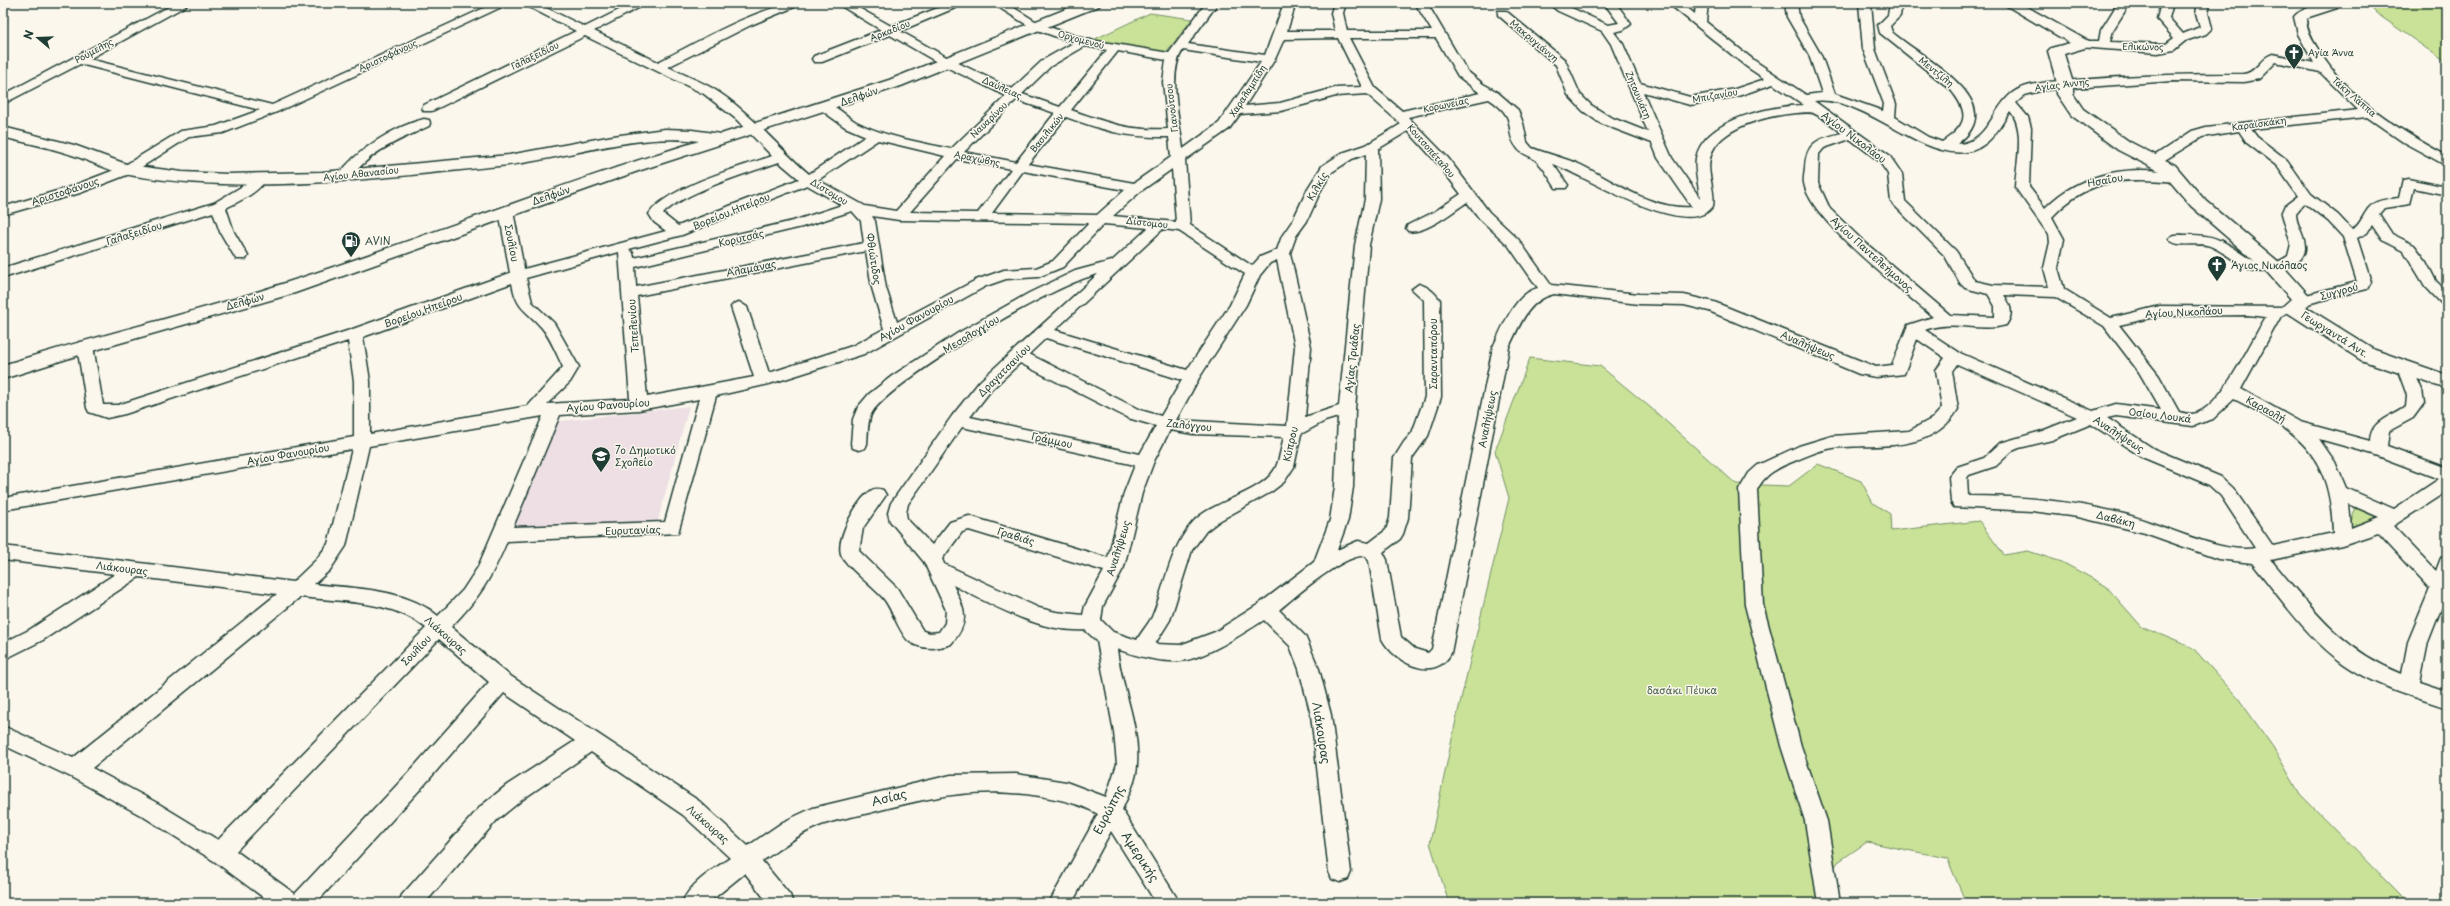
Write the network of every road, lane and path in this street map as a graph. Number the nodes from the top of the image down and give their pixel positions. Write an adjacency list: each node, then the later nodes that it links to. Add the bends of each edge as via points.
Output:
1 (185, 3): 43 (street, Ρούμελης)
2 (504, 3): 60 (street, Αριστοφάνους)
3 (527, 3): 31 (street, Δίστομου)
4 (642, 3): 31 (street, Γαλαξειδίου)
5 (798, 3): 46 (street, via 746,23)
6 (842, 3): 30 (street, Δαύλειας)
7 (961, 3): 30 (street, Αρκαδίου)
8 (998, 3): 28 (street, Ορχομενού)
9 (1212, 3): 38 (street, Γιανούτσου)
10 (1290, 3): 33 (street, Χαραλαμπίδη)
11 (1340, 3): 34 (street, Κουτσοπέταλου, via 1336,13)
12 (1421, 3): 32 (street)
13 (1554, 3): 29 (street)
14 (1610, 3): 29 (street, via 1625,24 1619,28)
15 (1674, 3): 27 (street, Αγίου Νικολάου)
16 (1702, 3): 27 (street)
17 (1791, 3): 54 (street, via 1794,23 1814,54)
18 (1865, 3): 66 (street, via 1869,49 1890,104)
19 (1896, 3): 77 (street, Μεντζίλη, via 1897,11 1884,25 1886,33 1957,89 1967,101 1971,112 1970,123 1964,132)
20 (2008, 3): 37 (main road)
21 (2124, 3): 39 (street, via 2122,11 2114,18 2105,34)
22 (2167, 3): 35 (street, via 2163,19)
23 (2204, 3): 35 (street, Ελικώνος, via 2202,13 2206,28 2197,34)
24 (2334, 3): 47 (street, Τάκη Λάππα, via 2333,6 2300,17 2305,37)
25 (1087, 5): 28 (main road, Δελφών)
26 (1502, 13): 76 (street, Μακρυγιάννη, via 1561,64 1574,95 1587,108 1606,120)
27 (1700, 22): 48 (street, Αγίου Νικολάου)
28 (1036, 26): 36 (street, Ορχομενού); 45 (main road, Δελφών)
29 (1606, 29): 50 (street, Ζητουνιάτη, via 1623,58)
30 (892, 30): 44 (street, Αρκαδίου); 45 (street, Δαύλειας)
31 (587, 31): 46 (street, Δίστομου); 59 (street, Γαλαξειδίου)
32 (1441, 34): 34 (street); 52 (street, via 1455,63 1466,78)
33 (1280, 35): 34 (street); 42 (street, Χαραλαμπίδη)
34 (1342, 35): 51 (street, Κουτσοπέταλου)
35 (2181, 38): 39 (street, Ελικώνος, via 2164,49)
36 (1083, 42): 40 (street, Ορχομενού); 53 (street, Ναυαρίνου, via 1047,63)
37 (2082, 44): 39 (street, Ελικώνος); 49 (main road, Γεωργαντά Αντ., via 2056,51)
38 (1180, 46): 41 (street, Γιανούτσου); 42 (street)
39 (2104, 46)
40 (1114, 48): 41 (street, Ορχομενού); 63 (street, Βασιλικών)
41 (1172, 57): 72 (street, Γιανούτσου, via 1169,82)
42 (1269, 59): 62 (street, Χαραλαμπίδη)
43 (79, 60): 56 (street, Ρούμελης); 60 (street)
44 (818, 60)
45 (946, 62): 53 (street, Δαύλειας); 58 (main road, Δελφών)
46 (660, 66): 70 (street, Δίστομου, via 708,91 741,116)
47 (2325, 69): 49 (street, Αγίας Άννης, via 2273,58 2255,76 2244,78 2172,77); 64 (street, Τάκη Λάππα, via 2339,86)
48 (1774, 80): 50 (street, Μπιζανίου, via 1738,92 1690,101); 55 (street, Αγίου Νικολάου)
49 (2065, 83): 57 (street, Αγίας Άννης, via 2026,90 2015,96); 83 (main road, Γεωργαντά Αντ., via 2068,103 2077,112 2124,146)
50 (1633, 85): 76 (street, Ζητουνιάτη)
51 (1370, 90): 62 (street, via 1335,92 1281,107); 65 (street, Κουτσοπέταλου)
52 (1492, 94): 65 (street, Κορωνείας); 80 (street, via 1514,114 1518,141 1522,147)
53 (1014, 95): 63 (street, Δαύλειας); 79 (street, Ναυαρίνου)
54 (1829, 96): 55 (street, Αγίας Άννης); 66 (street, Αγίας Άννης)
55 (1803, 99): 61 (street, Αγίου Νικολάου)
56 (3, 100)
57 (2010, 104): 77 (street, Αγίας Άννης, via 1999,123 1973,146); 103 (street, via 2022,117 2025,128 2022,187)
58 (825, 107): 70 (main road, Δελφών); 74 (street, Αραχώβης, via 850,124)
59 (428, 108)
60 (273, 109): 86 (street, Αριστοφάνους, via 218,130 186,134)
61 (1815, 109): 73 (street, Αγίου Νικολάου); 98 (street, via 1773,111 1750,116 1732,125 1711,143 1703,157 1701,177 1707,203)
62 (1236, 111): 82 (street, Χαραλαμπίδη, via 1224,126)
63 (1064, 112): 72 (street, Δαύλειας, via 1128,133); 85 (street, Βασιλικών)
64 (2371, 113): 69 (street, Καραϊσκάκη); 84 (street, Τάκη Λάππα, via 2417,146)
65 (1399, 115): 68 (street, Κουτσοπέταλου)
66 (1889, 118): 77 (street, Αγίας Άννης, via 1931,144)
67 (424, 123): 87 (street, via 364,155 349,168)
68 (1409, 125): 78 (street, Κιλκίς); 94 (street, Κουτσοπέταλου, via 1443,161)
69 (2243, 127): 83 (street, Καραϊσκάκη, via 2197,134); 95 (street, via 2252,140 2282,163)
70 (752, 129): 75 (main road, Δελφών); 81 (street, Δίστομου)
71 (3, 132): 86 (main road, Αγίου Αθανασίου, via 75,150)
72 (1175, 133): 82 (street, Γιανούτσου)
73 (1852, 135): 124 (street, Αγίου Νικολάου, via 1892,166 1898,202 1951,254 1964,280 1980,288); 130 (street, Αγίου Παντελεήμονος, via 1825,142 1812,154 1812,182 1817,198 1825,211 1856,242)
74 (876, 136): 79 (street, Αραχώβης); 90 (street, Βορείου Ηπείρου)
75 (723, 138): 87 (main road, Αγίου Αθανασίου, via 676,133 648,134 511,160); 100 (main road, Δελφών)
76 (1656, 140): 98 (street, Ζητουνιάτη, via 1665,158)
77 (1944, 147)
78 (1371, 148): 114 (street, Κιλκίς, via 1347,156 1327,169 1300,221 1289,236); 148 (street, Αγίας Τριάδας, via 1372,200 1362,245)
79 (954, 154): 85 (street, Αραχώβης); 102 (street, Ναυαρίνου)
80 (1536, 154): 91 (street, via 1555,174); 98 (street, via 1578,169 1599,182 1667,210)
81 (780, 157): 90 (street, Δίστομου); 109 (street, via 698,188 664,205 656,214)
82 (1178, 160): 92 (street, Αγίου Φανουρίου); 107 (street, Γιανούτσου)
83 (2155, 160): 88 (main road, Γεωργαντά Αντ.)
84 (2447, 162)
85 (1020, 167): 92 (street, Αραχώβης); 104 (street, Βασιλικών)
86 (127, 170): 89 (main road, Αγίου Αθανασίου, via 183,177); 99 (street, Αριστοφάνους, via 75,190)
87 (345, 176): 89 (main road, Αγίου Αθανασίου)
88 (2178, 178): 103 (street, Ησαΐου, via 2124,176 2091,180 2082,184); 118 (main road, Γεωργαντά Αντ., via 2215,219)
89 (258, 180): 96 (street, Γαλαξειδίου, via 243,193)
90 (808, 180): 97 (street, Δίστομου); 109 (street, Βορείου Ηπείρου)
91 (1561, 185)
92 (1136, 188): 105 (street, Αγίου Φανουρίου)
93 (2447, 191): 101 (street, via 2408,183 2405,201 2380,205)
94 (1468, 195): 108 (street, via 1439,215); 123 (street, Κουτσοπέταλου, via 1484,215 1513,242)
95 (2306, 197): 110 (street, via 2333,218); 118 (street, via 2291,209 2289,216 2299,251 2293,260)
96 (219, 206): 115 (street, via 224,228); 119 (street, Γαλαξειδίου)
97 (856, 208): 102 (street, Δίστομου); 112 (street, Φθιώτιδος, via 868,221); 116 (street, Κορυτσάς)
98 (1701, 210)
99 (3, 211)
100 (506, 211): 121 (street, Σουλίου); 136 (main road, Δελφών, via 288,289)
101 (2372, 213): 110 (street, via 2362,230); 127 (street, via 2387,237 2409,248 2430,283)
102 (899, 216): 104 (street, Δίστομου)
103 (2045, 216): 125 (street, via 2057,241 2051,264)
104 (981, 218): 105 (street, Δίστομου)
105 (1101, 219): 106 (street, Δίστομου); 133 (street, Αγίου Φανουρίου, via 1058,264 1038,272 1004,275 981,283)
106 (1161, 224): 107 (street, Δίστομου); 117 (street, Δραγατσανίου)
107 (1183, 227): 120 (street)
108 (1413, 228)
109 (677, 232): 113 (street, Βορείου Ηπείρου)
110 (2350, 236): 129 (street, Συγγρού, via 2363,277 2362,286)
111 (2176, 239): 118 (street, via 2214,242 2247,265 2258,268)
112 (871, 246): 126 (street, Αλαμάνας); 133 (street, Φθιώτιδος, via 878,288)
113 (625, 247): 116 (street, Τεπελενίου); 121 (street, Βορείου Ηπείρου)
114 (1283, 253): 120 (street, via 1265,260); 155 (street, Κύπρου, via 1303,347 1297,417)
115 (242, 256)
116 (628, 264): 126 (street, Τεπελενίου)
117 (1121, 264): 134 (street, Δραγατσανίου); 157 (street, Μεσολογγίου, via 1080,274 1038,295 913,369 874,397 864,411)
118 (2273, 267): 129 (main road, Γεωργαντά Αντ.)
119 (3, 273)
120 (1253, 273): 141 (street, Αναλήψεως, via 1238,305)
121 (519, 275): 135 (street, Βορείου Ηπείρου); 149 (street, Σουλίου, via 522,298 549,326 570,367 569,374 540,399)
122 (1419, 289): 169 (street, Σαρανταπόρου, via 1432,300 1433,397 1420,436 1410,446 1404,458 1399,518 1394,534)
123 (1547, 290): 132 (street, Αναλήψεως, via 1639,299 1677,299 1699,303 1729,312 1865,370 1876,372 1898,370 1904,358 1906,342); 169 (street, Αναλήψεως, via 1533,297 1518,313 1501,347 1442,653 1438,658 1425,661 1399,651 1392,639 1378,560)
124 (1993, 290): 125 (street, Αγίου Νικολάου); 130 (street, via 2004,312 2001,322)
125 (2058, 292): 131 (street)
126 (631, 293): 146 (street, Τεπελενίου)
127 (2447, 302)
128 (739, 307): 142 (street)
129 (2290, 307): 131 (street, Αγίου Νικολάου, via 2146,312); 139 (main road, Γεωργαντά Αντ., via 2368,355); 144 (street, Οσίου Λουκά, via 2265,328 2254,354)
130 (1945, 318): 132 (street)
131 (2108, 323): 151 (street, via 2134,351)
132 (1913, 329): 138 (street, Αναλήψεως)
133 (892, 331): 142 (street, Αγίου Φανουρίου, via 858,350)
134 (1042, 332): 137 (street, Δραγατσανίου); 141 (street)
135 (355, 334): 136 (street, Βορείου Ηπείρου, via 107,412 95,408); 156 (street, via 362,381)
136 (85, 346): 140 (main road, Δελφών)
137 (1018, 355): 152 (street, Δραγατσανίου, via 986,385); 153 (street, Ζαλόγγου, via 1134,414)
138 (1954, 357): 150 (street, Αναλήψεως); 202 (street, via 1944,370 1950,408 1943,419 1922,432 1894,441 1818,444 1778,461 1754,476 1748,490 1754,605 1791,746 1816,821)
139 (2405, 368): 143 (main road, Γεωργαντά Αντ.); 158 (street, via 2416,397 2416,404 2411,411 2383,425 2377,437)
140 (3, 372)
141 (1191, 377): 153 (street, Αναλήψεως)
142 (763, 380): 145 (street, Αγίου Φανουρίου)
143 (2447, 382)
144 (2230, 390): 151 (street, Οσίου Λουκά, via 2211,414 2204,418); 154 (street, Καραολή, via 2276,412)
145 (709, 392): 146 (street, Αγίου Φανουρίου); 167 (street, Ευρυτανίας, via 672,528)
146 (639, 404): 147 (street, Αγίου Φανουρίου)
147 (554, 409): 149 (street, Αγίου Φανουρίου); 167 (street, Σουλίου)
148 (1347, 409): 155 (street, via 1319,418); 174 (street, Αγίας Τριάδας, via 1340,520)
149 (533, 411): 156 (street, Αγίου Φανουρίου)
150 (2092, 417): 151 (street, Οσίου Λουκά, via 2116,410); 164 (street, Οσίου Λουκά, via 2046,436 2014,443 1990,462 1963,471 1958,477); 170 (street, Αναλήψεως, via 2148,454 2215,481 2227,492)
151 (2173, 418)
152 (958, 420): 159 (street, Γράμμου); 173 (street, Δραγατσανίου, via 900,504 897,513 899,520)
153 (1167, 424): 155 (street, Ζαλόγγου); 159 (street, Αναλήψεως)
154 (2299, 428): 158 (street); 162 (street, Καραολή, via 2316,446 2332,471)
155 (1292, 432): 183 (street, Κύπρου, via 1285,467 1278,478 1260,492 1213,516 1200,526 1190,539 1184,548 1160,620)
156 (362, 441): 165 (street, Αγίου Φανουρίου); 177 (street, via 337,546 323,565)
157 (859, 444)
158 (2378, 449): 160 (street)
159 (1145, 461): 175 (street, Αναλήψεως, via 1133,493)
160 (2447, 475)
161 (2447, 482): 166 (street)
162 (2341, 493): 166 (street); 168 (street, Καραολή)
163 (877, 496): 173 (street, via 854,526 850,535 850,553 890,593 916,636 929,641 944,639 950,632 956,615 947,588)
164 (1960, 502): 170 (street, Δαβάκη, via 2011,501 2057,506 2150,528 2197,547 2218,552 2242,556)
165 (3, 504)
166 (2388, 520): 168 (street); 178 (street)
167 (501, 534): 181 (street, Σουλίου, via 486,569 470,595)
168 (2342, 538): 170 (street)
169 (1372, 550): 174 (street, via 1358,548)
170 (2262, 554): 186 (street, Αναλήψεως, via 2340,648 2374,672)
171 (4, 555): 176 (street, Λιάκουρας)
172 (2447, 563): 178 (street)
173 (934, 564): 175 (street, Γραβιάς, via 956,527 969,523); 180 (street, via 1045,618 1072,624)
174 (1322, 566): 179 (street)
175 (1115, 567): 180 (street, Αναλήψεως, via 1094,606)
176 (135, 570): 177 (street, Λιάκουρας); 184 (street, via 36,635)
177 (297, 589): 181 (street, Λιάκουρας, via 397,603 421,613); 190 (street)
178 (2444, 592): 186 (street, via 2418,642)
179 (1266, 609): 183 (street, via 1222,637 1191,650 1168,653); 194 (street, Λιάκουρας, via 1298,642 1309,669 1321,715)
180 (1092, 622): 182 (street, via 1096,631)
181 (439, 627): 185 (street, Λιάκουρας, via 461,649); 192 (street, Σουλίου)
182 (1106, 638): 183 (street); 191 (street, Ευρώπης, via 1106,656 1121,714 1127,764 1125,779)
183 (1141, 649)
184 (3, 652)
185 (502, 681): 189 (street, Λιάκουρας); 196 (street, via 418,777)
186 (2409, 686): 187 (street, Αναλήψεως)
187 (2447, 700)
188 (3, 736): 190 (street)
189 (591, 741): 193 (street, Λιάκουρας, via 692,808); 197 (street, via 515,792 489,813)
190 (76, 768): 192 (street)
191 (1110, 810): 193 (street, Ασίας, via 1091,799 1066,791 1036,786 1010,783 951,784 813,818 791,829); 200 (street, Ευρώπης); 201 (street, Αμερικής)
192 (220, 853): 195 (street)
193 (747, 859): 198 (street, Ασίας, via 710,886); 199 (street, Λιάκουρας)
194 (1340, 872)
195 (289, 903)
196 (301, 903)
197 (410, 903)
198 (693, 903)
199 (782, 903)
200 (1060, 903)
201 (1169, 903)
202 (1829, 903)

